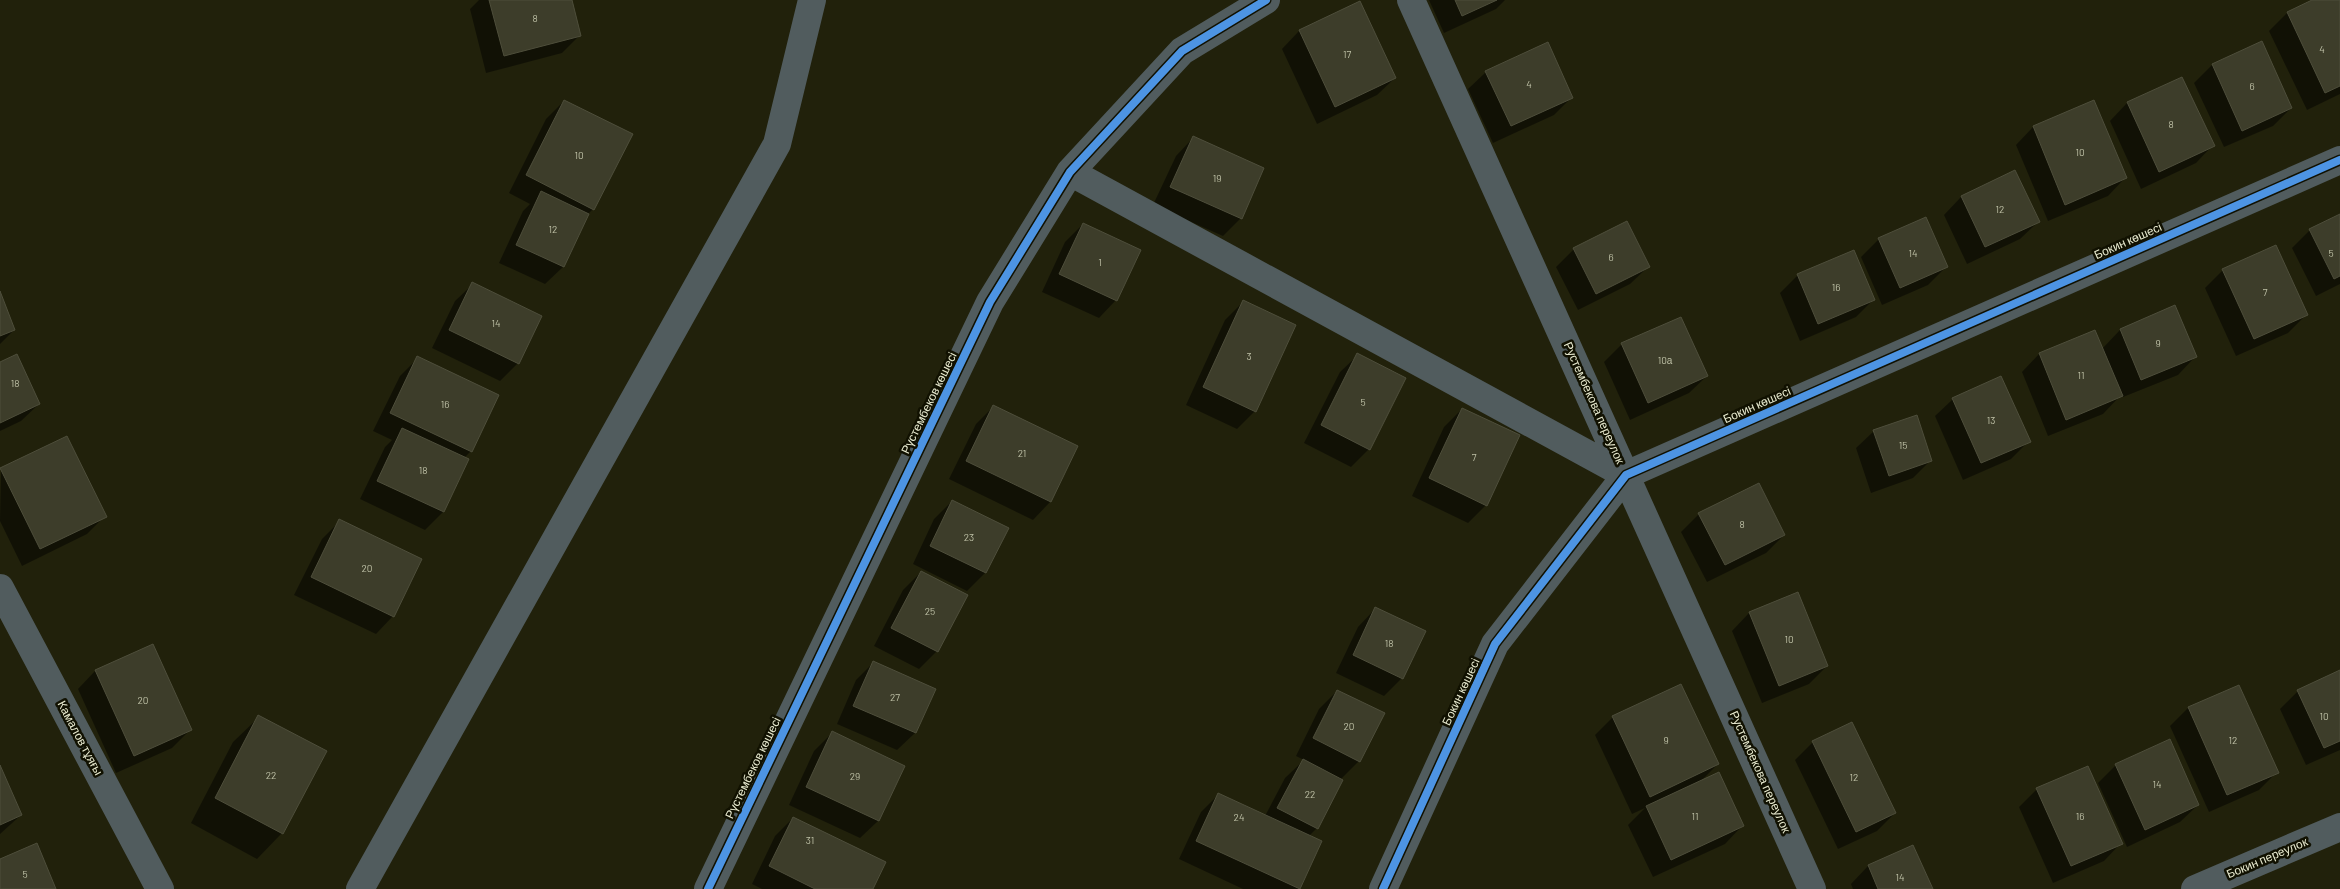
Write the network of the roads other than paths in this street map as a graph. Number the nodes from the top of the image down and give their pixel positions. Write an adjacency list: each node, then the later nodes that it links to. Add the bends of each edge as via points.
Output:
1 (812, 0): 10 (street, via 777,144)
2 (1266, 0): 5 (street, Рүстембеков көшесі, via 1182,51)
3 (1411, 0): 6 (street, Рустембекова переулок)
4 (2340, 160): 6 (street, Бокин көшесі)
5 (1070, 172): 6 (street); 11 (street, Рүстембеков көшесі, via 990,302)
6 (1626, 475): 12 (street, Бокин көшесі, via 1495,644); 13 (street, Рустембекова переулок)
7 (0, 588): 9 (street, Камалов тұяғы)
8 (2340, 827): 14 (street, Бокин переулок)
9 (160, 889)
10 (360, 889)
11 (708, 889)
12 (1383, 889)
13 (1812, 889)
14 (2195, 889)

